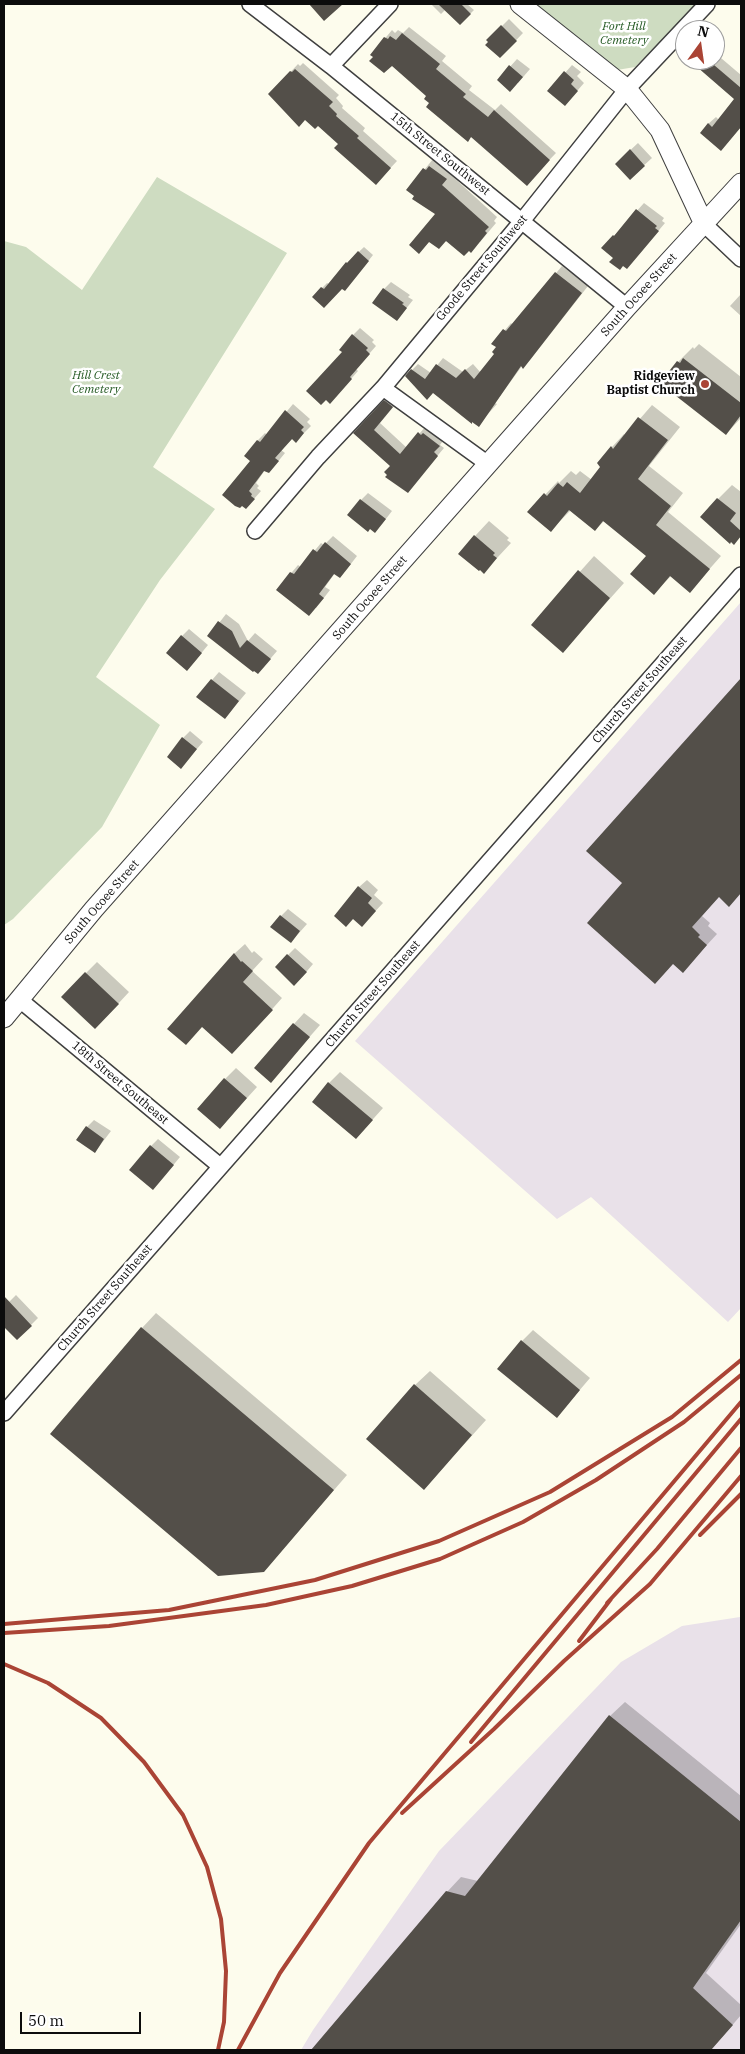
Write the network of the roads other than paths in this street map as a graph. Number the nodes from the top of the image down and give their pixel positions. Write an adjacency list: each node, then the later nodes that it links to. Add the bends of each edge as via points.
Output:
1 (250, 4): 5 (street, 15th Street Southwest)
2 (390, 4): 5 (street)
3 (520, 4): 6 (street)
4 (707, 4): 6 (street, Goode Street Southwest)
5 (331, 66): 8 (street, 15th Street Southwest)
6 (627, 89): 8 (street, Goode Street Southwest); 9 (street, via 660,130)
7 (741, 183): 9 (street, South Ocoee Street)
8 (522, 220): 11 (street, 15th Street Southwest); 12 (street, Goode Street Southwest)
9 (704, 224): 10 (street); 11 (street, South Ocoee Street)
10 (741, 258)
11 (627, 307): 13 (street, South Ocoee Street)
12 (383, 388): 13 (street); 14 (street, Goode Street Southwest)
13 (488, 464): 16 (street, South Ocoee Street, via 94,909)
14 (255, 531)
15 (741, 575): 18 (street, Church Street Southeast)
16 (20, 1000): 17 (street, South Ocoee Street); 18 (street, 18th Street Southeast)
17 (4, 1018)
18 (220, 1166): 19 (street, Church Street Southeast)
19 (4, 1413)

